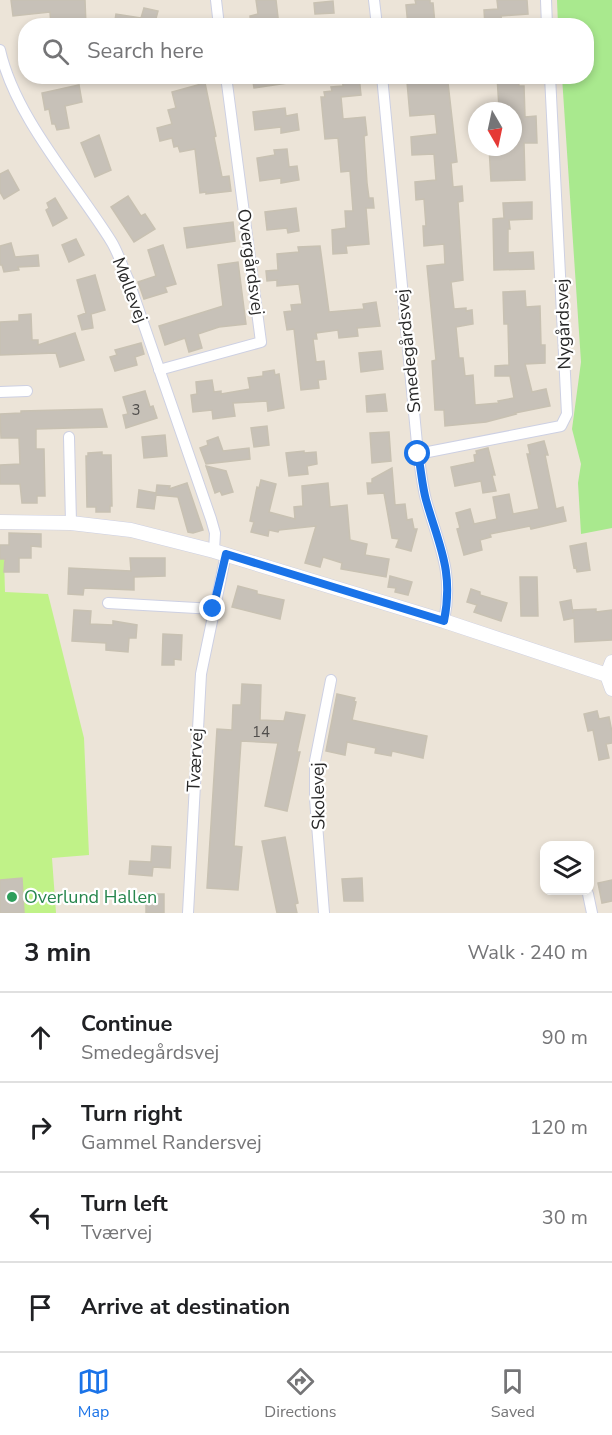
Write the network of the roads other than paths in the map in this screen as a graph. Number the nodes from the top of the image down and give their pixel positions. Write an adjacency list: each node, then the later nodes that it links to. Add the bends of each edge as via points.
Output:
1 (216, 0): 4 (street)
2 (374, 0): 5 (street)
3 (546, 0): 6 (street)
4 (218, 18)
5 (376, 18)
6 (547, 18)
7 (0, 50): 11 (street, Møllevej, via 26,114 112,243)
8 (227, 84): 11 (street, Overgårdsvej, via 261,342)
9 (383, 84): 15 (street, Smedegårdsvej)
10 (550, 84): 15 (street, Nygårdsvej, via 567,414 561,426)
11 (159, 370): 18 (street, Møllevej)
12 (27, 391): 13 (street)
13 (0, 392)
14 (69, 437): 17 (street)
15 (418, 454): 21 (street, Smedegårdsvej, via 425,498 443,550 448,583)
16 (0, 522): 17 (street)
17 (71, 523): 18 (street, via 131,531)
18 (220, 553): 20 (street, Tværvej); 21 (street)
19 (108, 603): 20 (street)
20 (213, 609): 26 (street, Tværvej, via 201,674)
21 (444, 621): 22 (street)
22 (609, 668): 24 (street)
23 (331, 680): 27 (street, Skolevej, via 315,761)
24 (612, 689)
25 (588, 895): 28 (street)
26 (188, 913)
27 (324, 913)
28 (592, 913)

